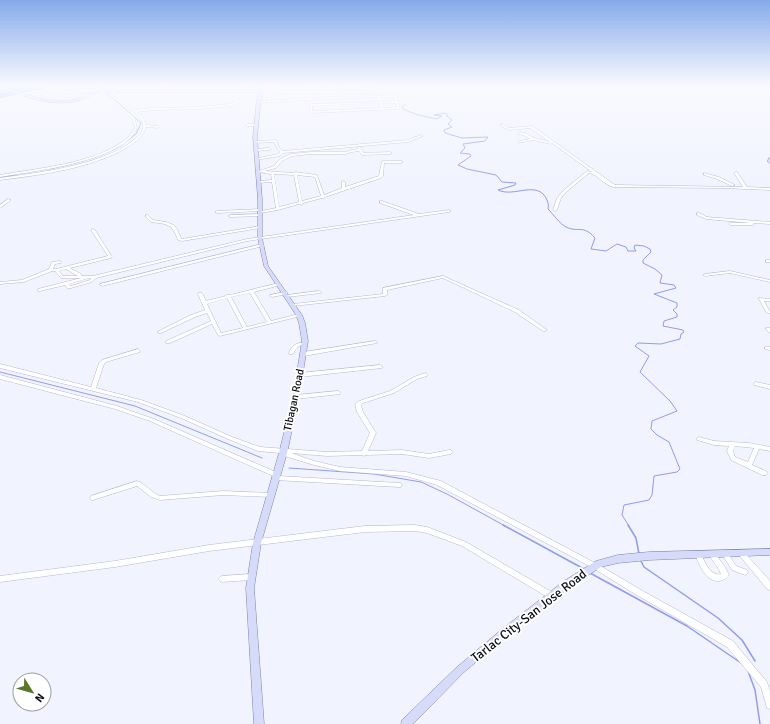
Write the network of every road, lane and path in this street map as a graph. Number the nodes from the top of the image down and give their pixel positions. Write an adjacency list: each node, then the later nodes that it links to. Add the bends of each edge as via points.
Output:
1 (133, 119): 36 (street, via 136,128 134,133 109,150 76,162)
2 (143, 119): 8 (street)
3 (257, 119): 5 (main road, Tibagan Road)
4 (247, 125): 5 (street)
5 (256, 125): 13 (main road, Tibagan Road)
6 (502, 125): 15 (street, via 509,129 530,127)
7 (158, 126): 8 (street)
8 (145, 127): 9 (street); 36 (street, via 131,144 97,160 63,170)
9 (154, 129)
10 (519, 133): 12 (street)
11 (422, 136): 16 (street, via 408,141)
12 (533, 139): 14 (street); 15 (street)
13 (256, 142): 20 (street, via 274,141); 22 (main road, Tibagan Road)
14 (520, 142)
15 (554, 143): 41 (street)
16 (354, 146): 17 (street); 18 (street)
17 (302, 150): 20 (street); 23 (street)
18 (359, 150): 21 (street, via 367,155); 23 (street, via 346,153)
19 (268, 151): 22 (street)
20 (282, 152): 25 (street)
21 (390, 153)
22 (256, 154): 25 (street); 30 (main road, Tibagan Road)
23 (303, 154): 24 (street)
24 (291, 155): 25 (street); 27 (street)
25 (279, 156): 27 (street)
26 (770, 159): 29 (main road)
27 (280, 162): 30 (street, via 276,167)
28 (401, 162): 43 (street, via 383,162 380,177)
29 (770, 162)
30 (260, 172): 31 (street); 39 (main road, Tibagan Road)
31 (272, 173): 32 (street); 38 (street)
32 (296, 173): 45 (street, via 316,176); 48 (street)
33 (736, 173): 42 (street)
34 (705, 174): 42 (street, via 729,184)
35 (0, 176): 36 (street)
36 (12, 176): 37 (street)
37 (0, 180)
38 (273, 181): 39 (street); 50 (street)
39 (259, 182): 54 (main road, Tibagan Road)
40 (343, 182): 43 (street)
41 (614, 186): 42 (street); 51 (street, via 604,184 597,175 588,172 565,191 559,198)
42 (747, 187): 44 (street)
43 (344, 189): 45 (street)
44 (770, 189)
45 (323, 197): 48 (street)
46 (9, 200): 49 (street)
47 (381, 202): 56 (street)
48 (301, 204): 50 (street)
49 (0, 207)
50 (278, 209): 54 (street)
51 (555, 210)
52 (450, 211): 56 (street)
53 (217, 212): 54 (street)
54 (260, 213): 58 (street); 62 (main road, Tibagan Road)
55 (698, 214): 59 (street, via 706,218)
56 (419, 215): 64 (street)
57 (147, 216): 62 (street, via 152,221 172,225 182,240)
58 (230, 216)
59 (753, 221): 60 (street); 61 (street, via 752,224)
60 (770, 222)
61 (730, 224)
62 (260, 227): 64 (main road, Tibagan Road)
63 (94, 230): 66 (street, via 110,257)
64 (261, 241): 69 (street, via 242,241); 75 (street); 76 (main road, Tibagan Road, via 266,266)
65 (60, 262): 67 (street, via 53,263)
66 (66, 267): 67 (street); 71 (street)
67 (54, 270): 70 (street); 73 (street, via 27,280)
68 (706, 275): 72 (street, via 730,272)
69 (94, 276): 71 (street); 74 (street)
70 (62, 277): 71 (street); 74 (street)
71 (85, 277)
72 (770, 281)
73 (0, 282)
74 (67, 284): 77 (street)
75 (102, 284)
76 (279, 284): 78 (street); 81 (main road, Tibagan Road)
77 (40, 290)
78 (251, 291): 82 (street); 91 (street)
79 (319, 292): 81 (street)
80 (200, 294): 85 (street)
81 (286, 294): 83 (street); 86 (main road, Tibagan Road)
82 (228, 296): 85 (street); 92 (street)
83 (272, 296)
84 (770, 300): 88 (street, via 761,299)
85 (204, 302): 87 (street)
86 (293, 305): 89 (main road, Tibagan Road); 93 (street, via 385,295 385,289 442,277 517,312)
87 (208, 311): 90 (street); 94 (street)
88 (768, 312)
89 (298, 315): 91 (street); 97 (main road, Tibagan Road, via 302,323)
90 (213, 322): 92 (street, via 220,335); 95 (street)
91 (269, 322): 92 (street)
92 (245, 328)
93 (544, 330)
94 (159, 332)
95 (168, 342)
96 (375, 342): 100 (street)
97 (305, 344): 99 (street, via 297,345); 100 (main road, Tibagan Road)
98 (138, 351): 109 (street, via 104,361)
99 (291, 354)
100 (304, 354): 104 (main road, Tibagan Road)
101 (0, 366): 107 (street)
102 (380, 367): 104 (street)
103 (425, 375): 119 (street, via 415,377 404,386 358,404 373,433)
104 (300, 376): 112 (main road, Tibagan Road)
105 (0, 377): 111 (street)
106 (756, 384): 108 (street)
107 (78, 386): 109 (street); 111 (street)
108 (770, 387)
109 (93, 389): 117 (street, via 139,401 260,449)
110 (338, 393): 112 (street)
111 (69, 394): 122 (street, via 152,420)
112 (296, 397): 117 (main road, Tibagan Road)
113 (699, 439): 114 (street)
114 (733, 444): 115 (street); 120 (street, via 730,451 733,458)
115 (757, 447): 116 (street); 120 (street)
116 (770, 449)
117 (283, 452): 119 (street); 122 (main road, Tibagan Road); 132 (street, via 340,469 406,474 438,483)
118 (449, 452): 119 (street, via 429,456 402,452)
119 (364, 454)
120 (749, 466): 121 (street)
121 (764, 473)
122 (276, 477): 123 (street); 124 (main road, Tibagan Road)
123 (398, 485)
124 (271, 495): 125 (street, via 223,493 156,498 142,484 137,483); 126 (main road, Tibagan Road)
125 (93, 498)
126 (257, 543): 134 (main road, Tibagan Road); 135 (street); 138 (street, via 365,529 427,530 464,544)
127 (770, 552): 128 (main road, Tarlac City-San Jose Road)
128 (741, 553): 131 (main road, Tarlac City-San Jose Road); 137 (street)
129 (698, 554): 130 (main road, Tarlac City-San Jose Road); 130 (street, via 710,575 723,577 724,570); 132 (main road, Tarlac City-San Jose Road, via 632,558 603,562)
130 (712, 554): 131 (main road, Tarlac City-San Jose Road)
131 (725, 554): 133 (street, via 734,568)
132 (593, 567): 138 (main road, Tarlac City-San Jose Road); 139 (street, via 730,644 764,685)
133 (745, 572)
134 (251, 577): 136 (street); 140 (main road, Tibagan Road, via 250,599)
135 (0, 579)
136 (222, 579)
137 (770, 587)
138 (552, 596): 141 (main road, Tarlac City-San Jose Road, via 460,670)
139 (770, 705)
140 (259, 724)
141 (406, 724)

